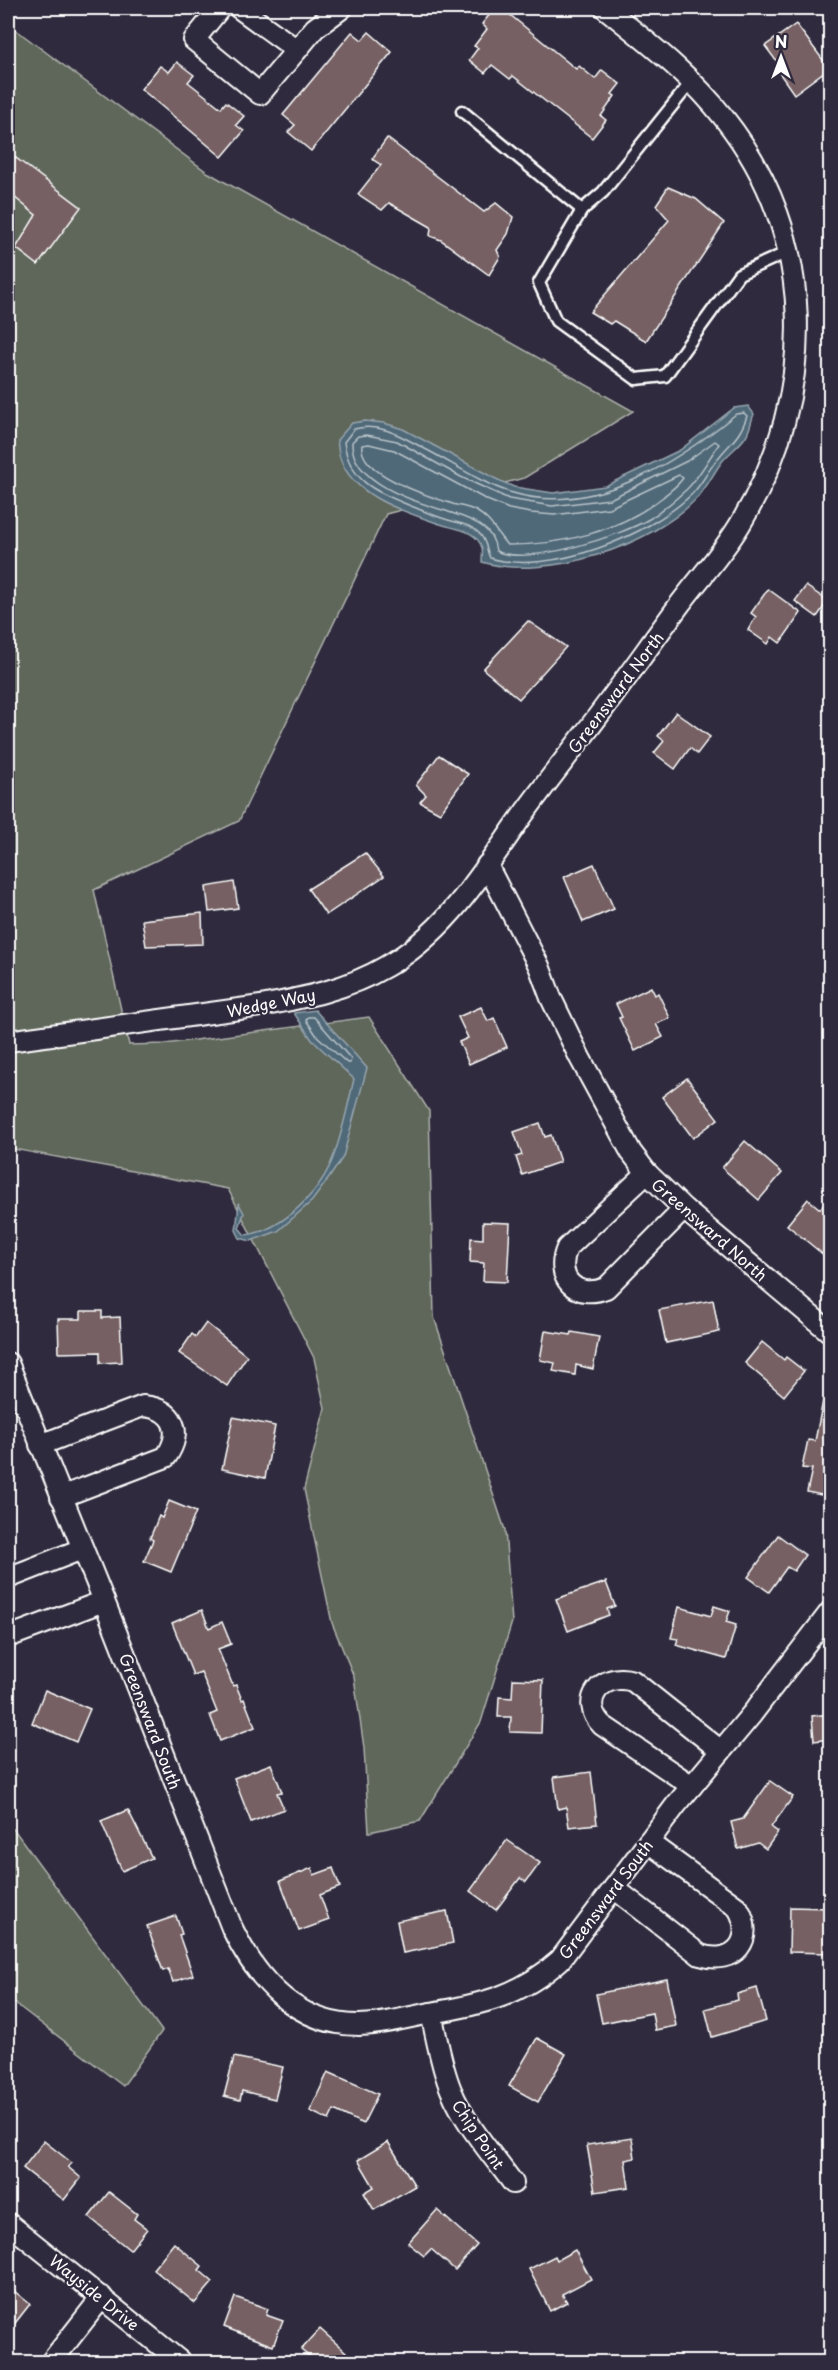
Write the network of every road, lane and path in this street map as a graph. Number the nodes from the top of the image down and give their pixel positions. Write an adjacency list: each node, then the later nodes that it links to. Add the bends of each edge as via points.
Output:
1 (220, 8): 5 (street, via 194,40 260,94)
2 (239, 8): 5 (street)
3 (342, 8): 5 (street, via 315,28)
4 (605, 8): 6 (street, Greensward North)
5 (297, 50)
6 (692, 81): 8 (lane, via 603,192); 9 (street, Greensward North, via 725,119 761,172 782,224)
7 (462, 111): 8 (lane)
8 (582, 210): 9 (lane, via 539,283 556,321 636,380 665,376 739,274)
9 (788, 252): 10 (street, Greensward North, via 797,328 793,390 785,425 758,494 731,539)
10 (487, 865): 11 (street, Wedge Way, via 461,901 419,943 364,978 299,999 261,1006); 12 (street, Greensward North, via 539,966 580,1058 631,1152)
11 (8, 1041)
12 (647, 1173): 13 (street, Greensward North); 13 (street, via 567,1248 563,1269 575,1288 585,1292 606,1288)
13 (684, 1209): 14 (street, Greensward North)
14 (831, 1332)
15 (8, 1363): 16 (street)
16 (40, 1446): 17 (street); 17 (street, via 143,1406 155,1407 173,1423 174,1446 166,1457)
17 (61, 1497): 18 (street, Greensward South)
18 (82, 1549): 19 (street); 20 (street, Greensward South)
19 (8, 1578)
20 (104, 1601): 22 (street); 27 (street, Greensward South, via 232,1928 258,1973 293,2006 340,2024 361,2025)
21 (831, 1612): 23 (street, Greensward South)
22 (8, 1637)
23 (721, 1751): 24 (street, Greensward South); 24 (street, via 633,1681 612,1678 596,1691 593,1712 602,1725)
24 (692, 1786): 25 (street, Greensward South)
25 (648, 1842): 26 (street, Greensward South); 26 (street, via 738,1908 746,1930 742,1944 723,1958 700,1955)
26 (614, 1888): 27 (street, Greensward South, via 560,1960 527,1986 480,2005)
27 (431, 2013): 28 (street, Chip Point, via 451,2091 465,2119)
28 (513, 2183)
29 (8, 2223): 30 (street, Wayside Drive)
30 (102, 2297): 31 (street); 32 (street, Wayside Drive)
31 (51, 2362)
32 (181, 2362)

